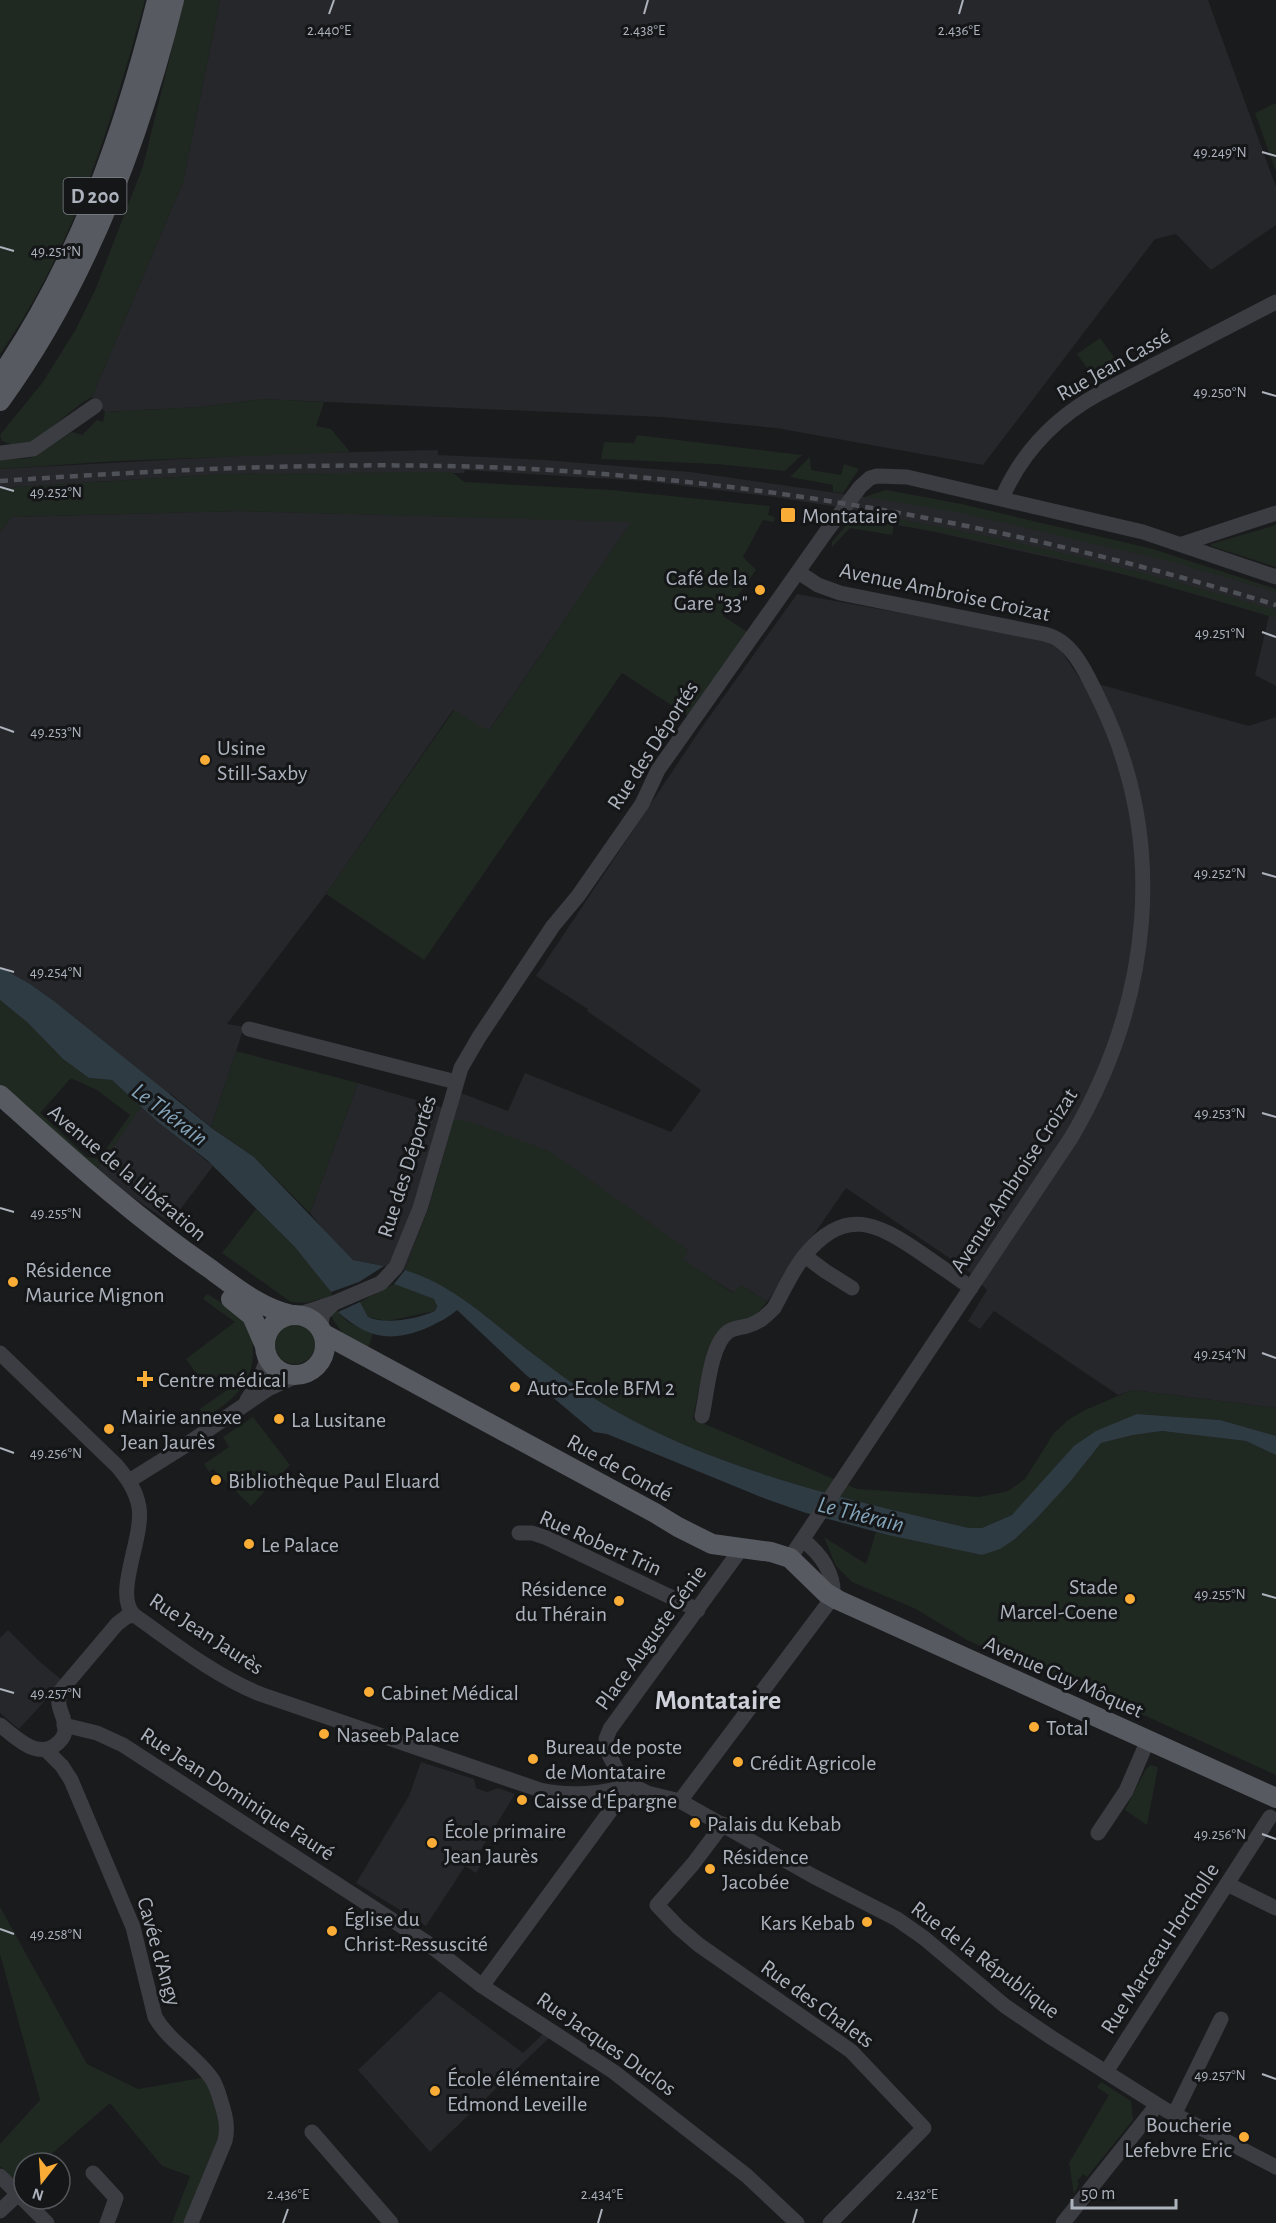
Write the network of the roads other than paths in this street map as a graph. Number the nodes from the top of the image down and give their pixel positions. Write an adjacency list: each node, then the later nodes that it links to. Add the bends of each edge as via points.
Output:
1 (157, 0): 4 (main road, D 200, via 135,80 90,209)
2 (174, 0): 4 (main road, D 200, via 138,125 100,223 35,352)
3 (1276, 302): 9 (street, Rue Jean Cassé, via 1073,410 1030,449)
4 (6, 381): 5 (main road, D 200); 7 (main road)
5 (0, 401)
6 (95, 406): 8 (street, via 33,448)
7 (0, 414)
8 (0, 453)
9 (1002, 498): 11 (street, Rue des Déportés); 12 (street, Rue des Déportés, via 899,476 870,478)
10 (1276, 513): 11 (street)
11 (1179, 543): 13 (street, Rue des Déportés)
12 (798, 572): 15 (street, Rue des Déportés, via 658,770 642,804 585,887 523,970 469,1053); 20 (street, Avenue Ambroise Croizat, via 840,593 1060,639 1074,655 1103,707 1132,795 1143,865 1143,912 1134,980 1121,1029 1096,1093 1078,1125)
13 (1276, 577)
14 (249, 1029): 15 (street)
15 (456, 1082): 21 (street, Rue des Déportés, via 420,1208 397,1264 384,1280)
16 (0, 1095): 22 (main road, Avenue de la Libération, via 148,1225 249,1297 270,1309)
17 (0, 1112): 24 (main road, Avenue de la Libération, via 116,1215 248,1312 255,1320)
18 (805, 1256): 19 (street); 20 (street, via 837,1229 868,1224 890,1232); 30 (street, via 774,1308 755,1324 733,1330 720,1342)
19 (852, 1288)
20 (971, 1288): 33 (street, Avenue Ambroise Croizat)
21 (334, 1303): 22 (street, Rue des Déportés); 23 (street, via 323,1314)
22 (294, 1315): 23 (main road, via 310,1318); 24 (main road, via 273,1325 266,1337)
23 (322, 1331): 26 (main road, via 326,1346); 27 (main road, Rue de Condé)
24 (266, 1352): 28 (main road, via 279,1370); 29 (street, via 258,1383)
25 (0, 1353): 31 (street, Rue Jean Jaurès)
26 (321, 1361): 27 (main road, Rue de Condé, via 347,1356); 28 (main road, via 313,1370)
27 (384, 1366): 34 (main road, Rue de Condé, via 697,1538)
28 (299, 1375): 29 (street)
29 (239, 1409): 31 (street)
30 (702, 1416)
31 (129, 1481): 38 (street, Rue Jean Jaurès, via 140,1521 125,1594)
32 (519, 1533): 37 (street, Rue Robert Trin, via 547,1538)
33 (803, 1540): 35 (street, Avenue Ambroise Croizat); 36 (street, via 817,1551 829,1572)
34 (741, 1549): 35 (main road, Rue de Condé); 37 (street, Place Auguste Génie)
35 (790, 1558): 36 (main road, Rue de Condé)
36 (833, 1597): 41 (main road, Avenue Guy Môquet); 45 (street)
37 (698, 1610): 43 (street, Place Auguste Génie, via 608,1734 609,1756 620,1776)
38 (134, 1615): 40 (street, via 117,1624 62,1689 58,1701); 43 (street, Rue Jean Jaurès, via 242,1686 409,1746 548,1792 609,1792)
39 (0, 1725): 42 (street, via 29,1746)
40 (64, 1725): 42 (street, via 62,1739); 51 (street, Rue Jean Dominique Fauré, via 115,1740)
41 (1148, 1740): 44 (main road, Avenue Guy Môquet); 48 (street, via 1125,1791)
42 (46, 1750): 67 (street, Cavée d'Angy, via 71,1780 112,1874 133,1927 155,2017 208,2072 225,2113 225,2141)
43 (630, 1784): 45 (street, Rue de la République, via 647,1793); 52 (street)
44 (1276, 1798)
45 (680, 1801): 47 (street, Rue de la République)
46 (1270, 1817): 49 (street, Rue Marceau Horcholle)
47 (723, 1824): 54 (street, Rue de la République, via 905,1923 1005,2006); 70 (street, Rue des Chalets, via 657,1905 699,1945 851,2051 924,2128)
48 (1098, 1833)
49 (1227, 1884): 50 (street); 54 (street, Rue Marceau Horcholle)
50 (1276, 1908)
51 (381, 1913): 52 (street, Rue Jacques Duclos)
52 (482, 1986): 69 (street, Rue Jacques Duclos, via 625,2079 747,2176)
53 (1221, 2019): 56 (street)
54 (1106, 2072): 55 (street, Rue de la République)
55 (1157, 2105): 56 (street, Rue de la République); 71 (street)
56 (1174, 2115): 58 (street, Rue de la République)
57 (312, 2132): 68 (street)
58 (1276, 2167)
59 (93, 2173): 66 (street, via 116,2198)
60 (0, 2176): 61 (street)
61 (12, 2188)
62 (12, 2200): 63 (street)
63 (0, 2211)
64 (35, 2211): 65 (street)
65 (47, 2223)
66 (107, 2223)
67 (191, 2223)
68 (391, 2223)
69 (797, 2223)
70 (830, 2223)
71 (1063, 2223)

